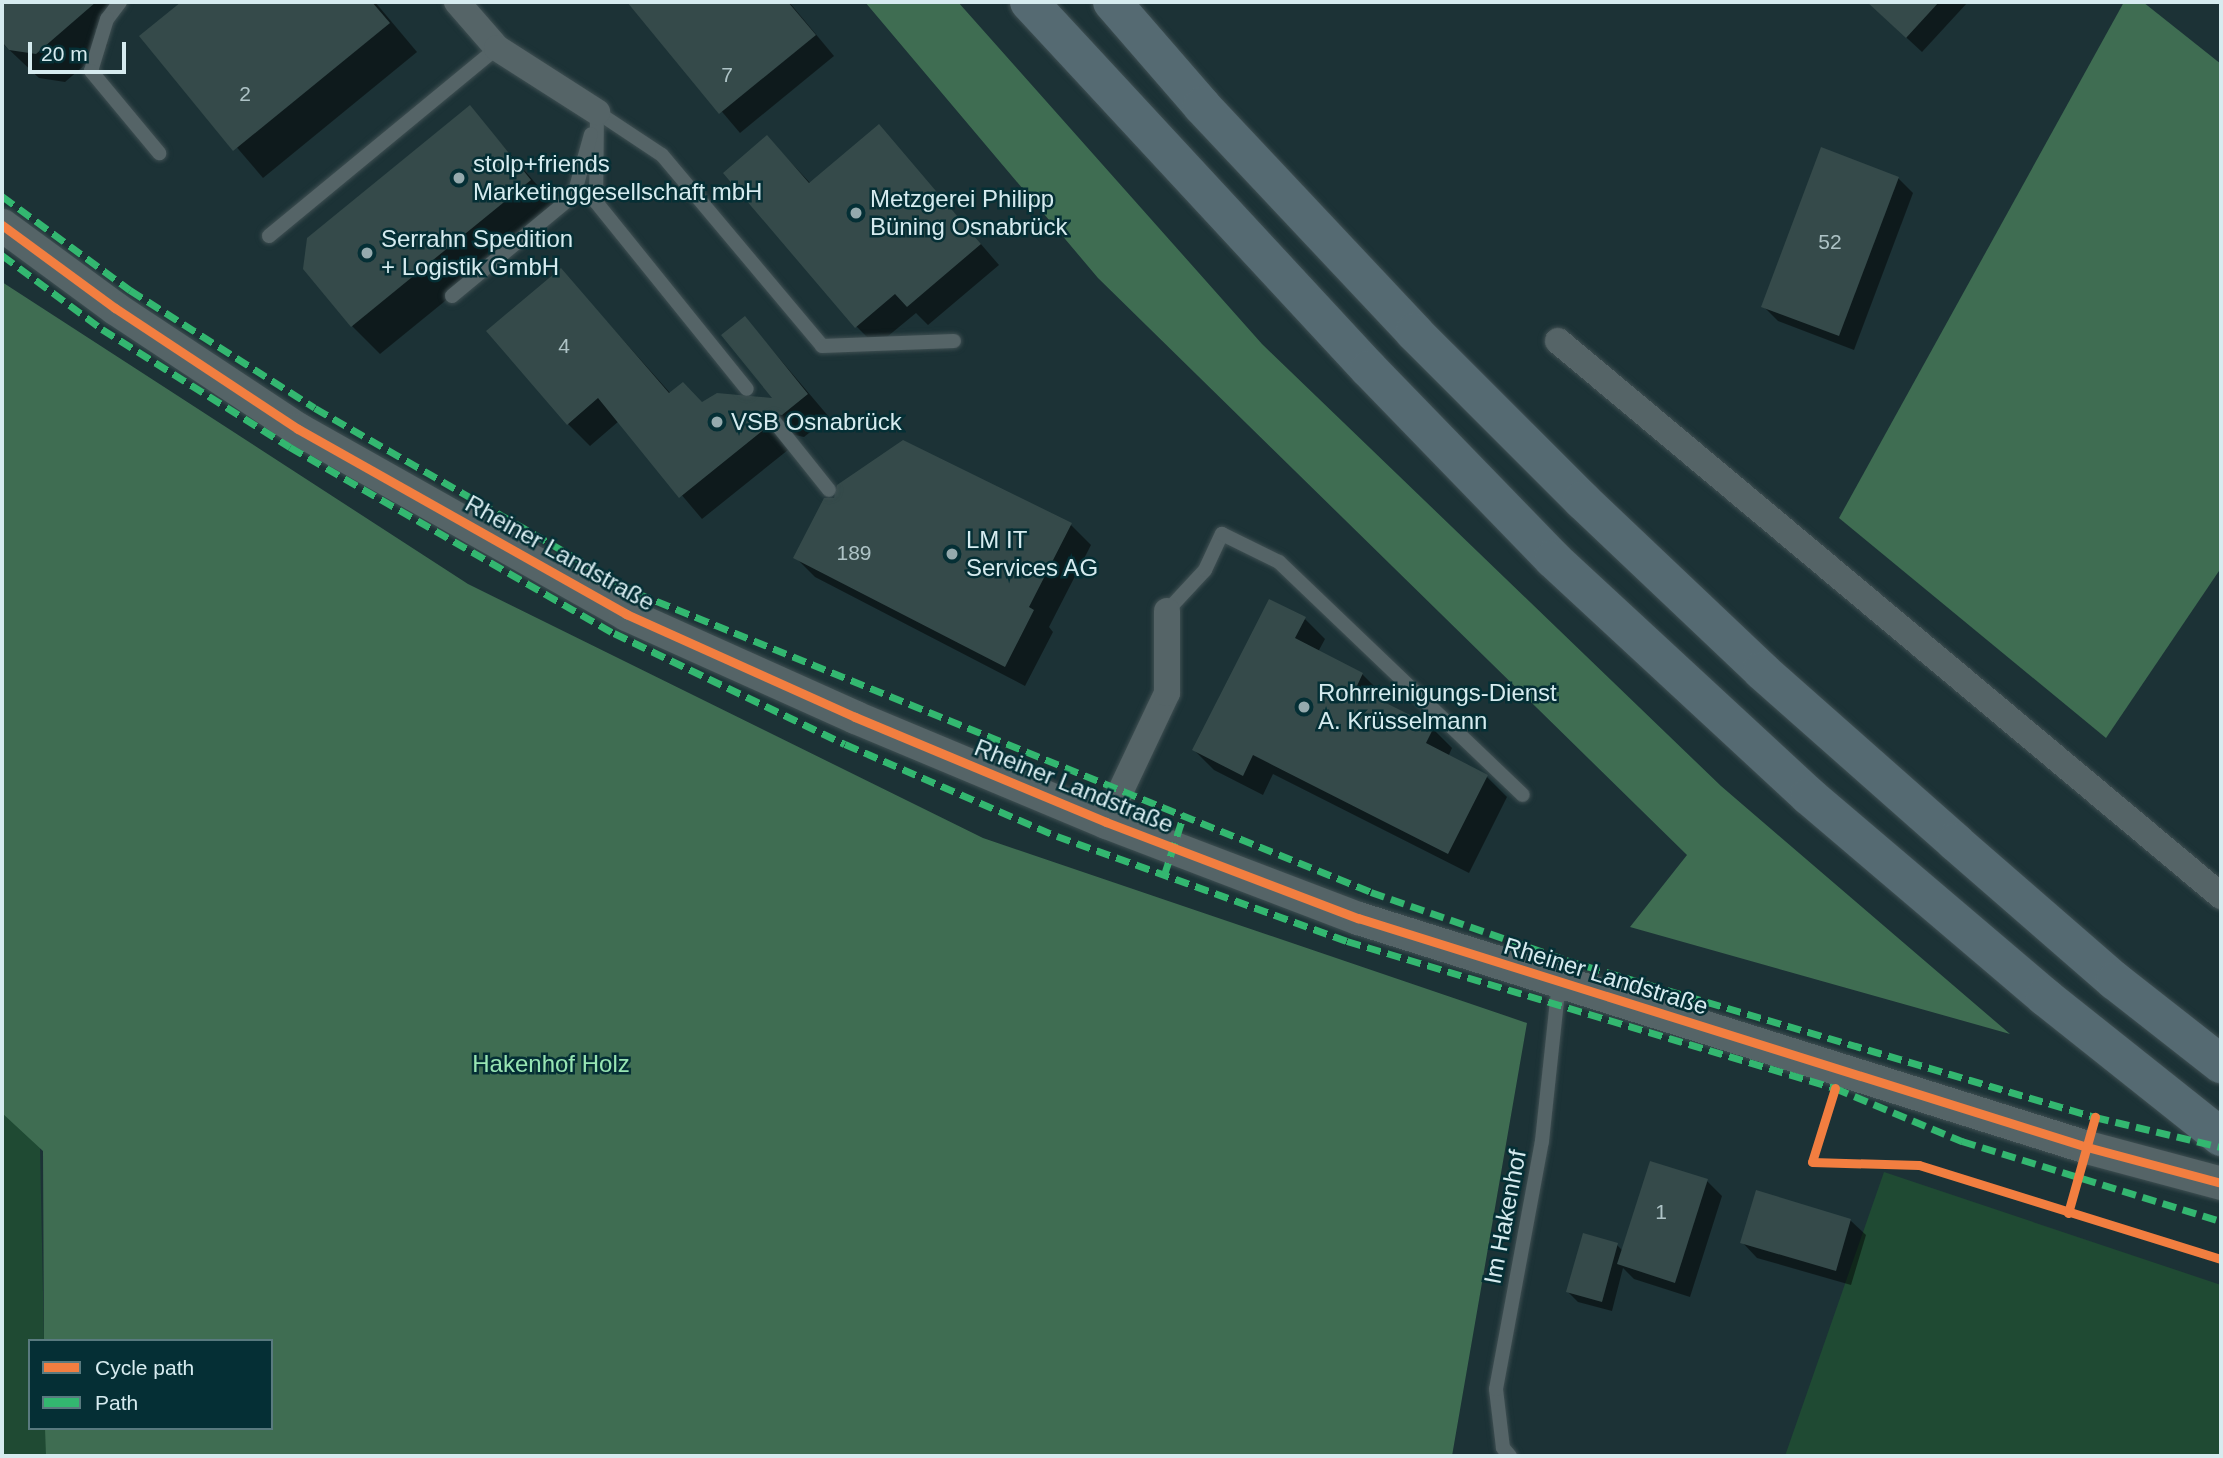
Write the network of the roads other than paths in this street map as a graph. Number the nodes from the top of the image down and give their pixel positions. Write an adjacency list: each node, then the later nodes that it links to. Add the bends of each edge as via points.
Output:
1 (120, 2): 7 (lane, via 107,19 91,71)
2 (457, 2): 5 (street)
3 (1029, 2): 22 (highway, via 1138,123 1553,559 1809,796 2045,997)
4 (1112, 2): 21 (highway, via 1202,106 1414,332 1581,500 1762,671 2115,981)
5 (497, 48): 6 (street); 9 (lane)
6 (597, 112): 10 (lane, via 574,195); 11 (lane, via 662,155 822,345); 13 (lane, via 596,202)
7 (159, 153)
8 (2, 225): 18 (street, Rheiner Landstraße, via 115,309 298,429 626,614)
9 (269, 236)
10 (452, 296)
11 (954, 341)
12 (1558, 341): 19 (street)
13 (747, 389)
14 (774, 421): 15 (lane)
15 (829, 490)
16 (1167, 611): 17 (lane, via 1205,570 1222,534 1279,562); 18 (street, Rheiner Landstraße, via 1167,693)
17 (1523, 795)
18 (1106, 822): 20 (street, Rheiner Landstraße, via 1357,918)
19 (2221, 896)
20 (1559, 983): 23 (street, Rheiner Landstraße, via 2110,1154); 24 (lane, Im Hakenhof, via 1542,1141 1496,1389 1503,1448)
21 (2221, 1064)
22 (2221, 1137)
23 (2221, 1183)
24 (1510, 1456)

